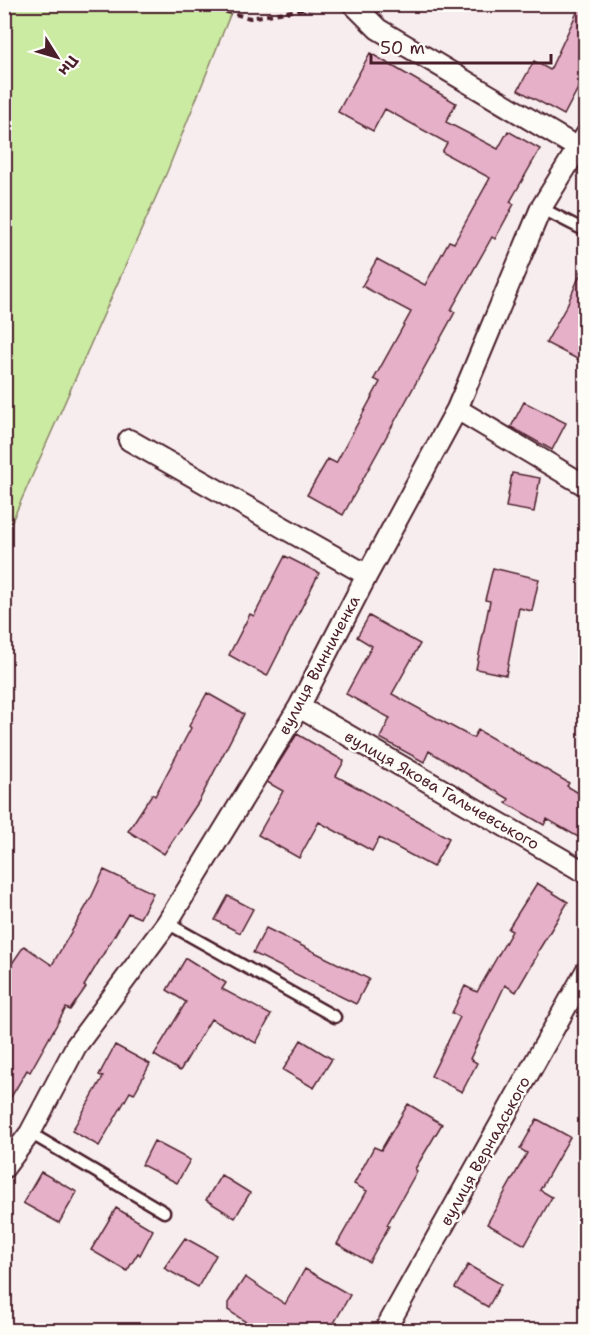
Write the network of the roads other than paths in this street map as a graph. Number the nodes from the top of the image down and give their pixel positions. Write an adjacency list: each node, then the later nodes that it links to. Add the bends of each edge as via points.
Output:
1 (353, 4): 2 (street, via 378,29)
2 (582, 142): 3 (street, вулиця Винниченка)
3 (541, 208): 4 (lane); 5 (street, вулиця Винниченка)
4 (585, 231)
5 (456, 409): 7 (street); 8 (street, вулиця Винниченка)
6 (129, 440): 8 (street)
7 (585, 486)
8 (367, 575): 9 (street, вулиця Винниченка)
9 (299, 707): 10 (street, вулиця Якова Гальчевського); 11 (street, вулиця Винниченка)
10 (585, 873)
11 (167, 923): 13 (lane); 14 (street, вулиця Винниченка, via 76,1046)
12 (585, 971): 17 (street, вулиця Вернадського)
13 (335, 1017)
14 (30, 1133): 15 (street, вулиця Винниченка); 16 (lane)
15 (4, 1168)
16 (164, 1212)
17 (385, 1330)

